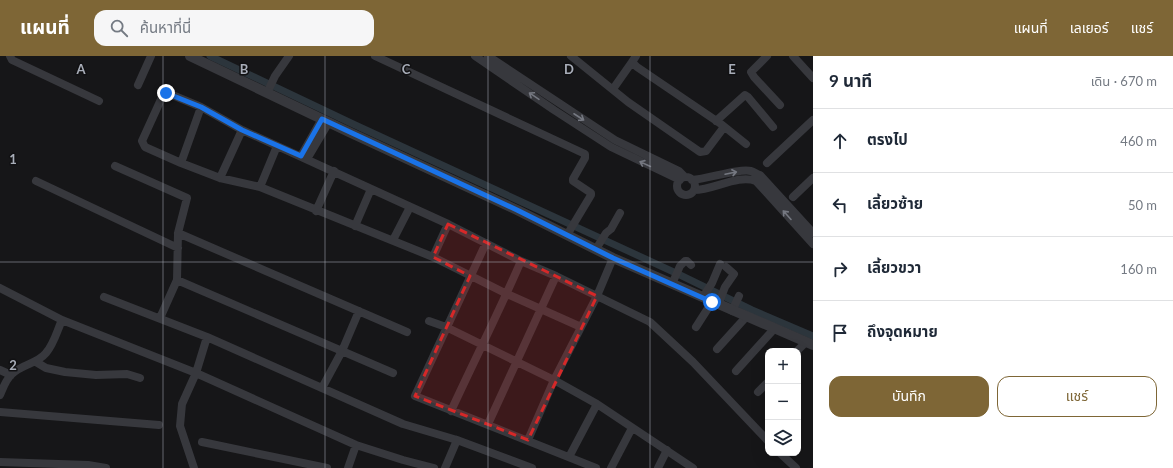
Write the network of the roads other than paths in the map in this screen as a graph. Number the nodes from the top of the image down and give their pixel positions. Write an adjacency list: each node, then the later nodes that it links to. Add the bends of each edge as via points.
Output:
1 (10, 56): 16 (street, via 12,60)
2 (151, 56): 13 (street)
3 (190, 56): 15 (street)
4 (289, 56): 15 (street)
5 (375, 56): 46 (street, via 585,154 573,181 591,193 590,198)
6 (475, 56): 19 (street, one-way to 6)
7 (488, 56): 19 (street)
8 (571, 56): 14 (street)
9 (767, 56): 17 (street, via 751,72)
10 (792, 56): 12 (street)
11 (634, 59): 14 (street); 22 (street)
12 (813, 78)
13 (138, 85)
14 (613, 89): 23 (street, via 700,152 706,151)
15 (268, 91): 21 (street)
16 (99, 101)
17 (780, 104)
18 (201, 107): 25 (street); 29 (street); 29 (street, via 166,93 142,141 145,147)
19 (556, 107): 35 (street, via 613,144)
20 (813, 120): 30 (street)
21 (326, 121): 28 (street); 46 (street)
22 (716, 122): 23 (street); 24 (street, via 745,95)
23 (724, 127): 26 (street)
24 (773, 127)
25 (242, 130): 27 (street); 33 (street)
26 (746, 144)
27 (277, 146): 28 (street); 37 (street)
28 (304, 158): 32 (street)
29 (181, 163): 33 (street)
30 (767, 163)
31 (115, 166): 47 (street, via 186,198)
32 (334, 171): 38 (street); 42 (street)
33 (220, 178): 37 (street)
34 (813, 178): 40 (street)
35 (686, 179): 39 (street, via 694,184); 39 (street, via 677,184 678,190 681,194 688,195); 48 (street, one-way to 48, via 751,171 760,175)
36 (36, 181): 53 (street)
37 (260, 187): 42 (street)
38 (371, 189): 41 (street); 45 (street)
39 (694, 190): 51 (street, one-way to 39, via 756,181 744,178)
40 (793, 197)
41 (410, 207): 44 (street); 49 (street)
42 (316, 211): 45 (street)
43 (620, 213): 52 (street)
44 (448, 224): 50 (street); 54 (street)
45 (355, 226): 49 (street)
46 (569, 232): 52 (street)
47 (178, 233): 53 (street); 71 (street)
48 (813, 233)
49 (393, 240): 54 (street)
50 (486, 243): 56 (street); 58 (street)
51 (813, 244)
52 (597, 247): 55 (street)
53 (178, 248): 60 (street)
54 (432, 257): 58 (street)
55 (613, 258): 61 (street); 65 (street)
56 (521, 261): 59 (street); 63 (street)
57 (691, 265): 61 (street, via 685,261)
58 (470, 276): 63 (street); 76 (street)
59 (556, 276): 65 (street); 69 (street)
60 (177, 280): 73 (street); 85 (street)
61 (673, 281): 64 (street)
62 (0, 288): 74 (street)
63 (507, 294): 69 (street); 83 (street)
64 (704, 295): 68 (street); 68 (street, via 723,266 734,274)
65 (597, 296): 77 (street); 105 (street, via 650,322 693,362)
66 (739, 296): 70 (street)
67 (104, 297): 73 (street)
68 (717, 302): 70 (street); 78 (street)
69 (540, 309): 77 (street); 86 (street)
70 (733, 309): 72 (street)
71 (359, 312): 80 (street); 85 (street)
72 (746, 317): 79 (street); 84 (street)
73 (160, 318): 81 (street)
74 (62, 320): 87 (street, via 49,349); 90 (street)
75 (429, 321): 76 (street)
76 (446, 327): 83 (street); 100 (street, via 415,396)
77 (581, 327): 94 (street)
78 (696, 327)
79 (774, 329): 82 (street); 89 (street)
80 (407, 332)
81 (207, 337): 90 (street); 96 (street)
82 (809, 344)
83 (481, 345): 86 (street); 100 (street)
84 (717, 349)
85 (342, 351): 91 (street); 96 (street)
86 (517, 361): 94 (street); 102 (street)
87 (36, 362): 92 (street); 93 (street, via 46,368 65,372 127,374)
88 (0, 370): 92 (street)
89 (736, 371)
90 (196, 373): 109 (street); 116 (street, via 182,404 180,426)
91 (393, 373)
92 (10, 375): 98 (street)
93 (140, 378)
94 (554, 380): 99 (street); 107 (street)
95 (766, 384): 97 (street)
96 (322, 388): 106 (street, via 403,424)
97 (758, 392)
98 (0, 395)
99 (597, 404): 104 (street); 112 (street)
100 (451, 411): 102 (street)
101 (0, 412): 103 (street)
102 (488, 424): 107 (street)
103 (159, 425)
104 (632, 428): 110 (street); 123 (street)
105 (765, 438)
106 (457, 440): 120 (street); 121 (street)
107 (528, 440): 112 (street)
108 (202, 442): 117 (street)
109 (356, 445): 118 (street); 119 (street)
110 (667, 450): 124 (street); 125 (street)
111 (783, 456): 126 (street)
112 (569, 457): 122 (street)
113 (0, 462): 114 (street)
114 (15, 466): 115 (street, via 88,465)
115 (106, 468)
116 (194, 468)
117 (327, 468)
118 (348, 468)
119 (434, 468)
120 (445, 468)
121 (532, 468)
122 (596, 468)
123 (611, 468)
124 (658, 468)
125 (693, 468)
126 (796, 468)

